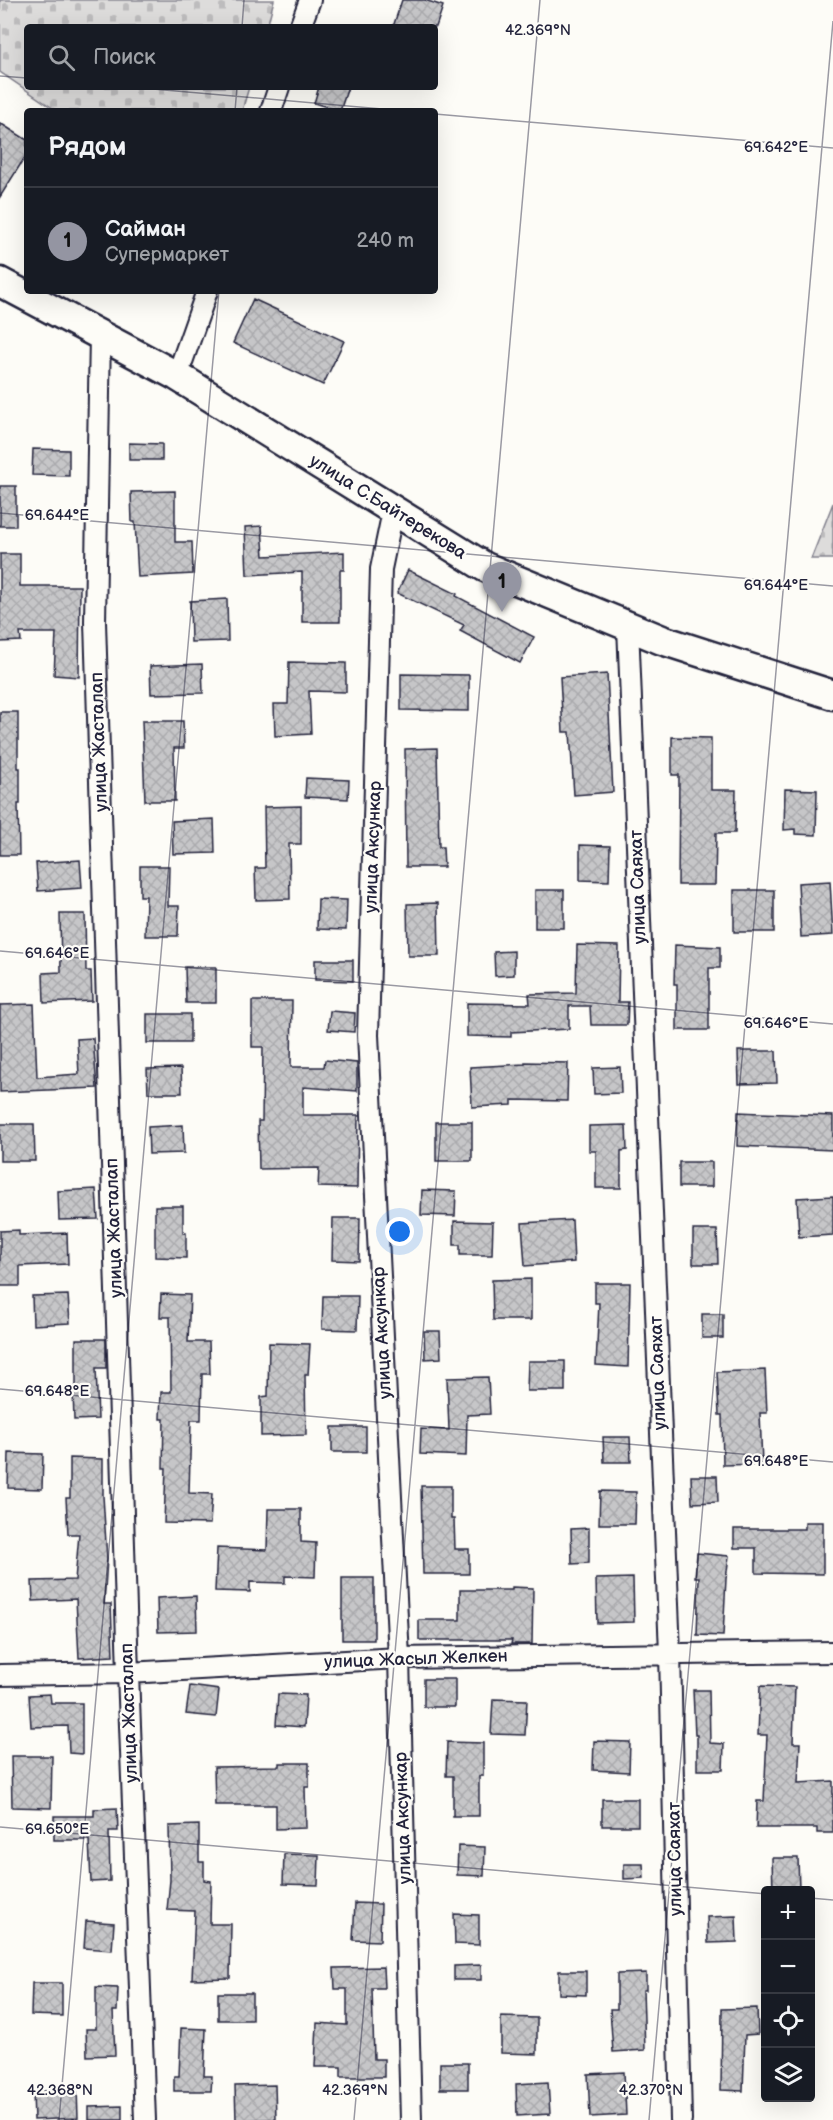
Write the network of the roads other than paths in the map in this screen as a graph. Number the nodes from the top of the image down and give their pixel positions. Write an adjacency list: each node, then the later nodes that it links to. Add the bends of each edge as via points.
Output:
1 (310, 0): 2 (street)
2 (301, 24)
3 (278, 90): 4 (street)
4 (272, 108)
5 (0, 282): 7 (main road, улица С.Байтерекова)
6 (206, 294): 8 (street)
7 (100, 335): 8 (main road, улица С.Байтерекова); 15 (street, улица Жасталап, via 96,622)
8 (177, 376): 9 (main road, улица С.Байтерекова)
9 (393, 511): 10 (main road, улица С.Байтерекова, via 485,567); 14 (street, улица Аксункар, via 381,569 368,1035)
10 (628, 626): 11 (main road, улица С.Байтерекова); 13 (street, улица Саяхат)
11 (833, 695)
12 (833, 1652): 13 (street, улица Жасыл Желкен)
13 (670, 1653): 14 (street, улица Жасыл Желкен); 19 (street, улица Саяхат)
14 (399, 1658): 15 (street, улица Жасыл Желкен); 18 (street, улица Аксункар)
15 (128, 1673): 16 (street, улица Жасыл Желкен); 17 (street, улица Жасталап)
16 (0, 1675)
17 (146, 2120)
18 (411, 2120)
19 (681, 2120)

